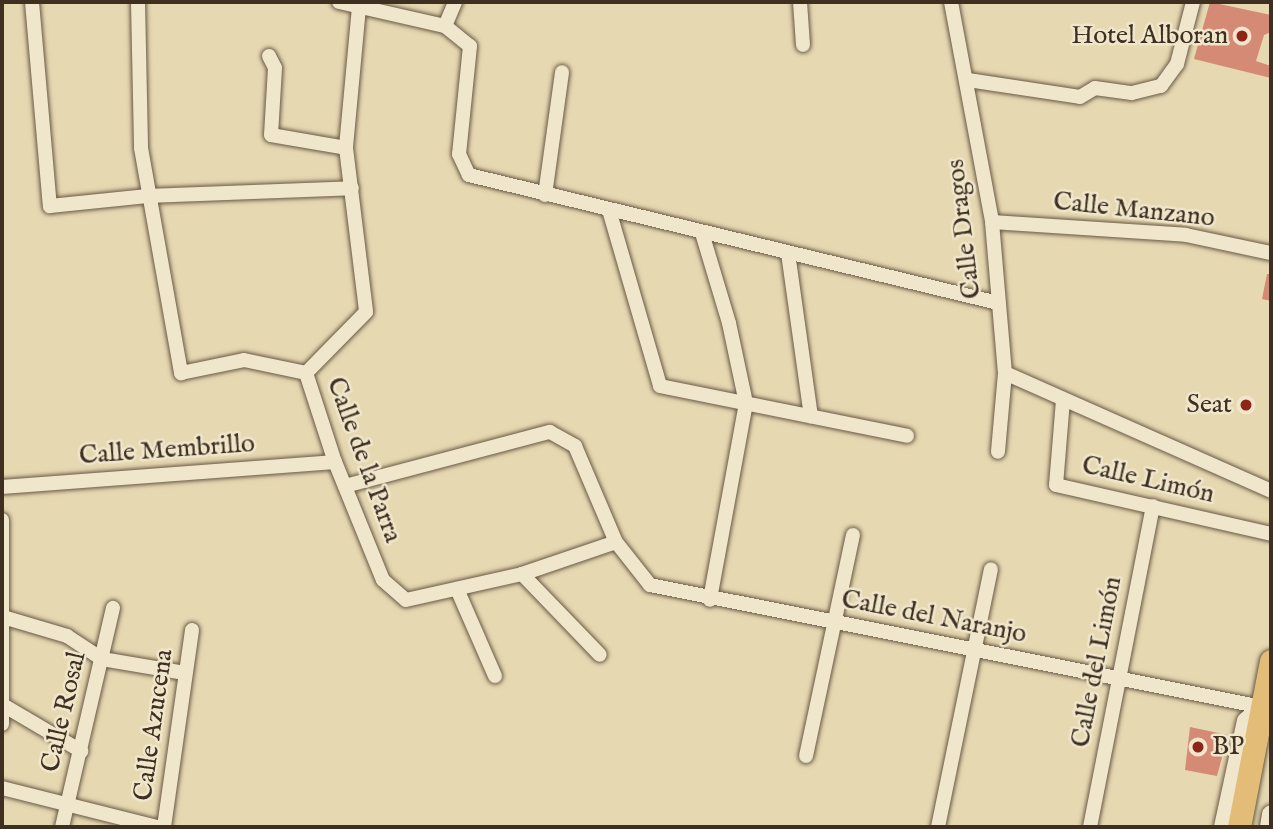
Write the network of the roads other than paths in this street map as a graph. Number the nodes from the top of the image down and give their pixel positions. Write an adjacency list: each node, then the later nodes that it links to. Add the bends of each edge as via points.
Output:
1 (32, 2): 17 (street, via 50,206)
2 (138, 2): 17 (street, via 138,111)
3 (338, 2): 8 (street)
4 (455, 2): 9 (street)
5 (800, 2): 10 (street)
6 (951, 2): 13 (street, Calle Dragos)
7 (1193, 2): 13 (street, via 1177,64 1161,86 1132,93 1095,88 1080,97)
8 (359, 7): 9 (street); 14 (street, Calle de la Parra)
9 (445, 26): 16 (street, via 470,46 459,153 469,175)
10 (803, 45)
11 (269, 56): 14 (street, via 275,68 271,135)
12 (562, 72): 16 (street)
13 (968, 80): 19 (street, Calle Dragos)
14 (346, 148): 15 (street, Calle de la Parra)
15 (352, 188): 17 (street); 24 (street, Calle de la Parra, via 366,312)
16 (545, 195): 18 (street)
17 (147, 196): 24 (street, via 181,373 244,360)
18 (609, 211): 20 (street); 27 (street, via 660,386)
19 (992, 222): 22 (street, Calle Manzano, via 1186,234); 23 (street, Calle Dragos)
20 (702, 233): 21 (street); 27 (street, via 729,323)
21 (788, 253): 23 (street); 28 (street)
22 (1271, 253)
23 (998, 303): 25 (street, Calle Dragos)
24 (306, 373): 31 (street, Calle de la Parra)
25 (1005, 373): 26 (street); 30 (street, Calle Dragos)
26 (1063, 400): 34 (street); 35 (street, Calle Limón, via 1056,485)
27 (746, 403): 28 (street); 44 (street)
28 (811, 416): 29 (street)
29 (907, 436)
30 (998, 452)
31 (335, 463): 32 (street, Calle de la Parra); 33 (street, Calle Membrillo)
32 (345, 486): 39 (street, Calle del Naranjo, via 550,432 575,446); 43 (street, Calle de la Parra, via 383,580 407,600)
33 (2, 487)
34 (1271, 491)
35 (1153, 506): 37 (street, Calle Limón); 55 (street, Calle del Limón)
36 (2, 520): 40 (street)
37 (1271, 534)
38 (853, 535): 47 (street)
39 (616, 542): 42 (street, Calle de la Parra); 44 (street, Calle del Naranjo, via 650,585)
40 (2, 550): 46 (street)
41 (991, 569): 49 (street)
42 (522, 574): 43 (street, Calle de la Parra); 50 (street)
43 (457, 589): 54 (street)
44 (710, 600): 47 (street, Calle del Naranjo)
45 (113, 608): 51 (street, Calle Rosal)
46 (3, 617): 51 (street, via 66,636); 56 (street)
47 (832, 623): 49 (street, Calle del Naranjo); 61 (street)
48 (192, 630): 53 (street, Calle Azucena)
49 (975, 650): 55 (street, Calle del Naranjo); 68 (street)
50 (600, 655)
51 (102, 659): 53 (street); 60 (street, Calle Rosal)
52 (1271, 661): 57 (highway)
53 (185, 673): 67 (street, Calle Azucena)
54 (495, 676)
55 (1119, 677): 57 (street, Calle del Naranjo); 69 (street, Calle del Limón)
56 (4, 705): 58 (street); 60 (street)
57 (1262, 707): 70 (street, via 1245,721); 71 (highway)
58 (2, 723)
59 (1271, 742): 72 (highway)
60 (81, 751): 63 (street, Calle Rosal)
61 (806, 756)
62 (2, 788): 63 (street)
63 (68, 804): 65 (street, Calle Rosal); 66 (street)
64 (1271, 814): 73 (street)
65 (62, 827)
66 (157, 827)
67 (164, 827)
68 (938, 827)
69 (1090, 827)
70 (1223, 827)
71 (1239, 827)
72 (1255, 827)
73 (1269, 827)

